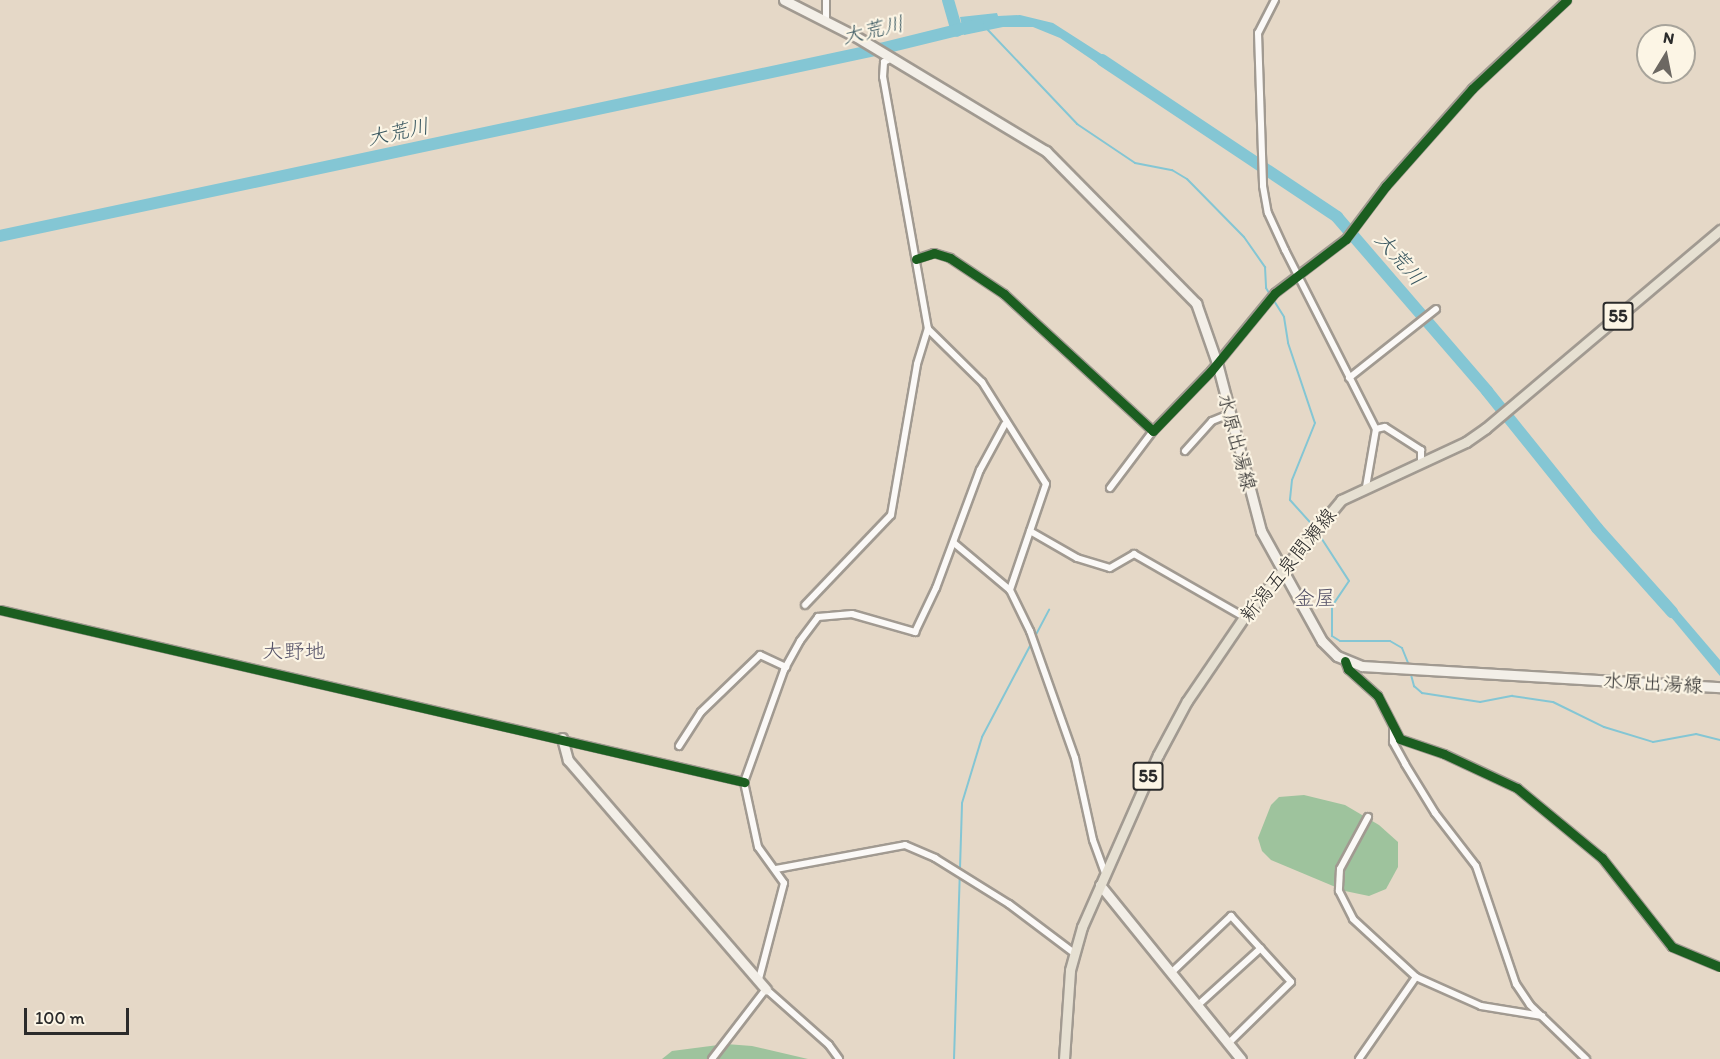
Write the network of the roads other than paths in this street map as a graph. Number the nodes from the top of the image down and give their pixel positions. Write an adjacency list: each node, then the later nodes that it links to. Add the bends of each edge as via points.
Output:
1 (784, 0): 5 (main road, 水原出湯線)
2 (826, 0): 5 (street)
3 (1275, 0): 9 (street, via 1258,33 1263,186 1268,213)
4 (1567, 0): 9 (street, via 1472,89 1386,186 1346,239)
5 (826, 20): 6 (main road, 水原出湯線)
6 (886, 57): 8 (street, via 883,77); 12 (main road, 水原出湯線, via 1046,151 1077,179 1196,303)
7 (1720, 230): 19 (main road, 新潟五泉間瀬線 / 55, via 1486,428 1466,442)
8 (916, 259): 11 (street); 17 (street, via 939,254 1004,294)
9 (1300, 276): 12 (street, via 1274,294); 13 (street)
10 (1436, 309): 13 (street)
11 (928, 329): 15 (street, via 982,381); 26 (street, via 917,364 891,515)
12 (1217, 363): 14 (main road, 水原出湯線); 17 (street)
13 (1348, 378): 16 (street)
14 (1229, 414): 18 (street, via 1212,421); 24 (main road, 水原出湯線, via 1261,531)
15 (1005, 424): 22 (street, via 1019,438 1046,484); 23 (street, via 980,470)
16 (1376, 429): 19 (street, via 1385,427 1421,450); 20 (street)
17 (1153, 431): 21 (street)
18 (1185, 450)
19 (1421, 462): 20 (main road, 新潟五泉間瀬線 / 55)
20 (1366, 487): 24 (main road, 新潟五泉間瀬線 / 55, via 1341,500)
21 (1110, 488)
22 (1030, 531): 25 (street); 28 (street, via 1077,558 1110,568 1134,554)
23 (954, 543): 25 (street); 30 (street, via 915,632 852,614 818,617)
24 (1282, 571): 28 (main road, 新潟五泉間瀬線 / 55); 29 (main road, 水原出湯線, via 1322,640)
25 (1010, 590): 38 (street, via 1034,640 1075,758 1088,820)
26 (805, 605)
27 (0, 610): 33 (street)
28 (1244, 617): 38 (main road, 新潟五泉間瀬線 / 55, via 1187,701)
29 (1346, 661): 31 (main road, 水原出湯線, via 1411,669); 32 (street, via 1348,669 1378,696)
30 (786, 667): 34 (street, via 759,656 701,712); 35 (street)
31 (1717, 687)
32 (1393, 727): 42 (street, via 1400,739 1465,762 1517,788 1602,858 1672,947); 48 (street, via 1393,742 1405,764 1435,813 1476,866 1508,967 1530,1005)
33 (562, 738): 35 (street); 45 (main road, via 568,760)
34 (679, 746)
35 (744, 782): 37 (street, via 758,847)
36 (1368, 817): 44 (street, via 1340,868 1339,891 1353,919)
37 (776, 869): 41 (street, via 905,845 1010,904); 45 (street, via 784,883)
38 (1105, 873): 39 (main road, 新潟五泉間瀬線 / 55)
39 (1100, 885): 41 (main road, 新潟五泉間瀬線 / 55); 43 (main road)
40 (1261, 948): 43 (street, via 1231,916); 47 (street); 49 (street, via 1291,982)
41 (1074, 953): 52 (main road, 新潟五泉間瀬線 / 55)
42 (1720, 967)
43 (1171, 973): 47 (main road)
44 (1416, 976): 48 (street, via 1481,1006); 54 (street)
45 (759, 980): 46 (main road)
46 (766, 988): 50 (street); 51 (street, via 829,1045)
47 (1197, 1006): 49 (main road)
48 (1542, 1016): 55 (street)
49 (1229, 1043): 53 (main road)
50 (712, 1059)
51 (839, 1059)
52 (1064, 1059)
53 (1241, 1059)
54 (1359, 1059)
55 (1586, 1059)

